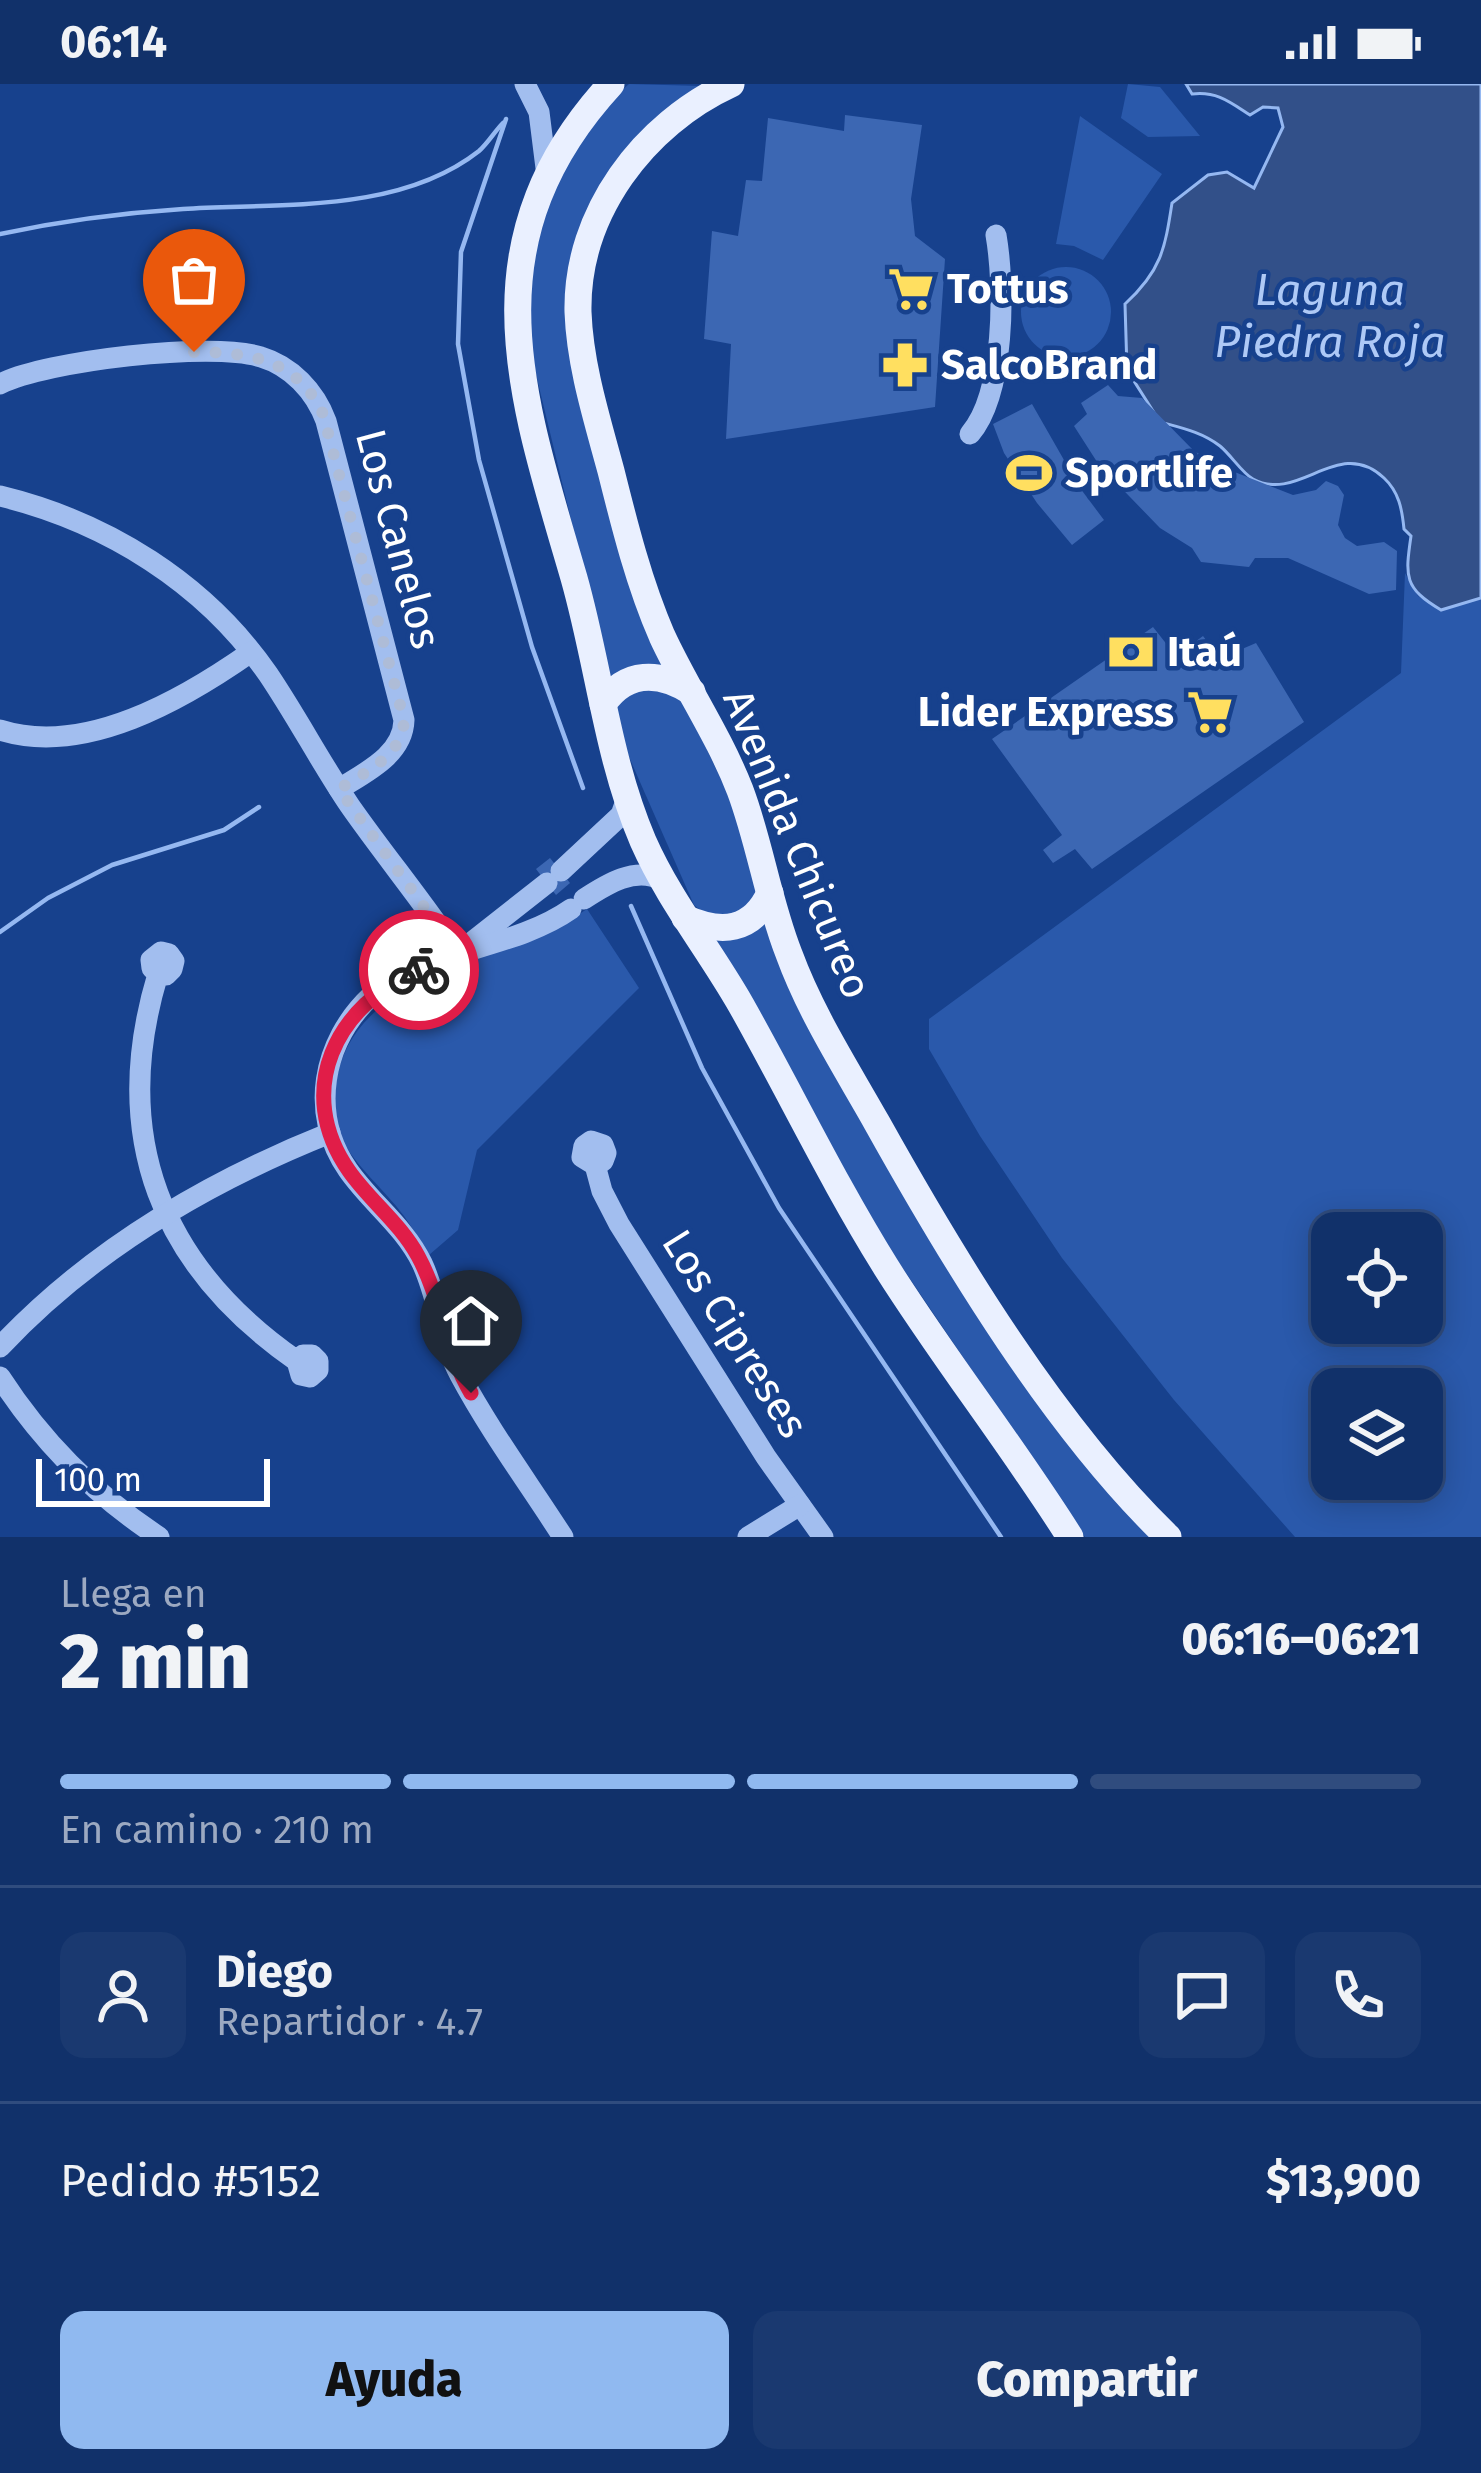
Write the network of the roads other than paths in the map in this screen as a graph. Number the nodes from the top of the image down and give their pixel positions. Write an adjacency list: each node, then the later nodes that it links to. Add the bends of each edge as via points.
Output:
1 (525, 84): 4 (street, via 539,112)
2 (610, 84): 4 (main road)
3 (723, 85): 10 (main road, Avenida Chicureo, via 665,126 618,179 588,244 578,307 589,388 632,548)
4 (548, 176): 11 (main road, via 520,256 516,338)
5 (996, 235): 7 (street, via 1004,278 993,374 985,417)
6 (0, 384): 13 (street, Los Canelos, via 95,362 220,352 264,358 304,385 326,421 404,720 394,749)
7 (970, 434)
8 (0, 496): 9 (street, via 141,553)
9 (251, 652): 12 (street, via 201,687 117,723 50,737); 13 (street)
10 (692, 692): 11 (main road, via 644,676 620,685); 17 (main road, Avenida Chicureo, via 740,789)
11 (603, 704): 14 (main road)
12 (0, 730)
13 (339, 789): 20 (street)
14 (627, 798): 15 (street, via 621,814); 16 (main road)
15 (561, 872): 18 (street, via 580,879); 20 (street)
16 (662, 880): 18 (street, via 634,874); 19 (main road)
17 (770, 892): 19 (main road, via 756,916 735,928); 34 (main road, Avenida Chicureo, via 808,999 934,1222 1078,1434)
18 (583, 900): 20 (street, via 545,925)
19 (685, 918): 33 (main road, via 887,1268)
20 (458, 954): 22 (street, via 380,989 352,1018 328,1067)
21 (158, 974): 24 (street, via 139,1104)
22 (330, 1132): 24 (street); 30 (street, via 348,1170 414,1250 460,1375)
23 (595, 1165): 28 (street, Los Cipreses, via 619,1224)
24 (164, 1214): 25 (street, via 87,1268); 26 (street, via 215,1292)
25 (0, 1347)
26 (297, 1361)
27 (0, 1377): 29 (street, via 64,1459)
28 (800, 1505): 31 (street); 32 (street, Los Cipreses)
29 (159, 1537)
30 (563, 1537)
31 (748, 1537)
32 (823, 1537)
33 (1070, 1537)
34 (1168, 1537)

